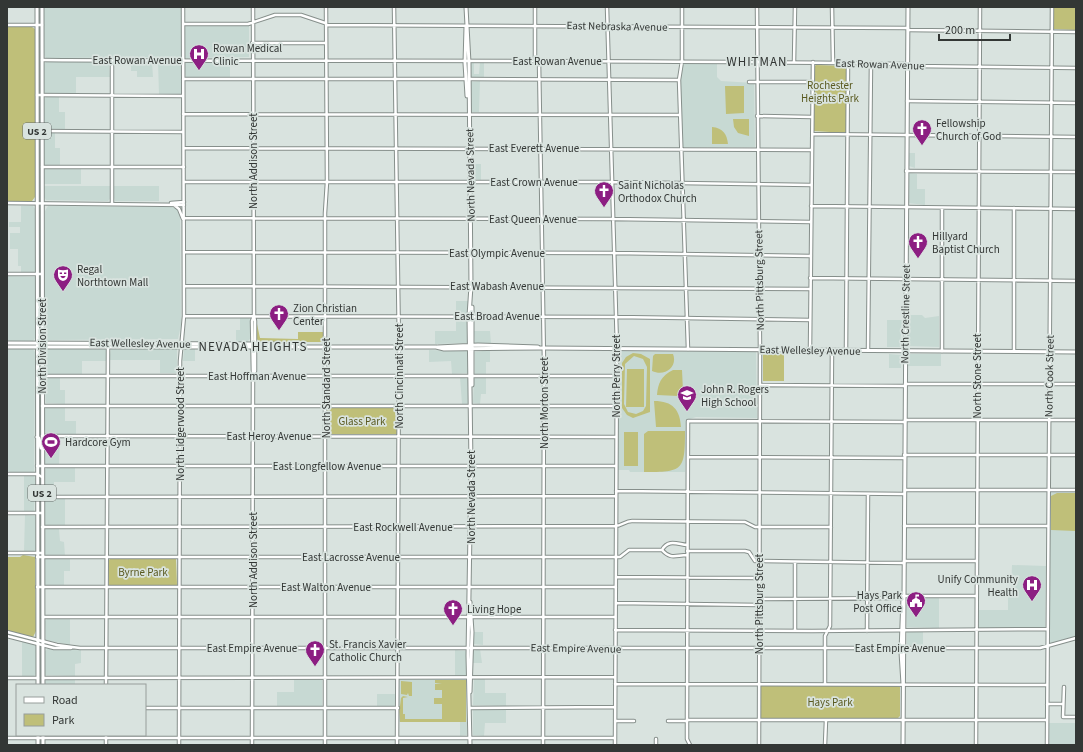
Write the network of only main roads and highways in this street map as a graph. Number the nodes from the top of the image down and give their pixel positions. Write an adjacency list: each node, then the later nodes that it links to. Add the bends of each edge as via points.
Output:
1 (37, 7): 5 (main road, North Division Street / US 2)
2 (42, 7): 6 (main road, North Division Street / US 2)
3 (466, 7): 10 (main road, North Nevada Street)
4 (908, 7): 18 (main road, North Crestline Street)
5 (37, 60): 6 (main road, East Rowan Avenue); 9 (main road, North Division Street / US 2)
6 (42, 60): 7 (main road, North Division Street / US 2)
7 (42, 342): 9 (main road, East Wellesley Avenue); 11 (main road, East Wellesley Avenue); 14 (main road, North Division Street / US 2)
8 (7, 343): 9 (main road, East Wellesley Avenue)
9 (37, 343): 13 (main road, North Division Street / US 2)
10 (471, 345): 15 (main road, East Wellesley Avenue); 16 (main road, East Wellesley Avenue); 17 (main road, North Nevada Street)
11 (253, 346): 14 (main road, East Wellesley Avenue); 15 (main road, East Wellesley Avenue)
12 (7, 347): 13 (main road, East Wellesley Avenue)
13 (37, 347): 14 (main road, East Wellesley Avenue); 20 (main road, North Division Street / US 2)
14 (42, 347): 21 (main road, North Division Street / US 2)
15 (436, 347): 17 (main road, East Wellesley Avenue)
16 (544, 348): 17 (main road, East Wellesley Avenue); 18 (main road, East Wellesley Avenue)
17 (471, 349): 28 (main road, North Nevada Street)
18 (905, 350): 19 (main road, East Wellesley Avenue); 29 (main road, North Crestline Street)
19 (1076, 352)
20 (37, 437): 21 (main road, via 40,438); 22 (main road, North Division Street / US 2)
21 (42, 452): 23 (main road, North Division Street / US 2)
22 (38, 684)
23 (43, 684)
24 (38, 737): 26 (main road)
25 (43, 737): 27 (main road)
26 (38, 745)
27 (43, 745)
28 (470, 745)
29 (903, 745)

